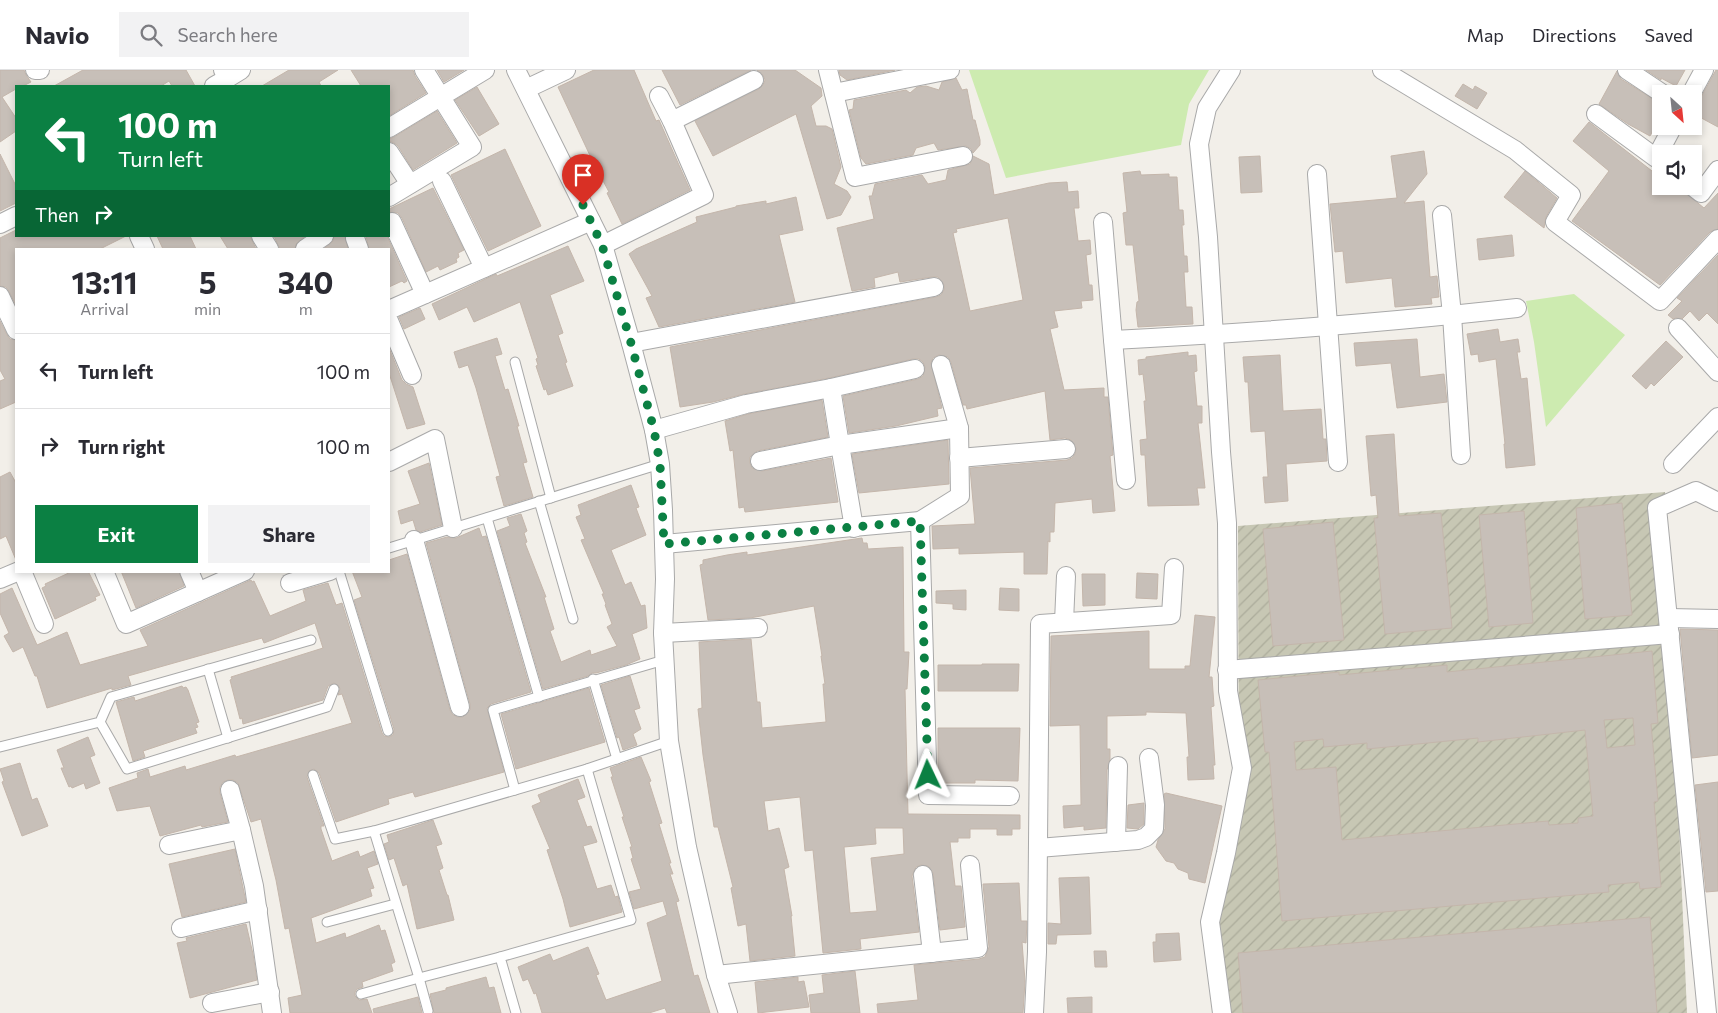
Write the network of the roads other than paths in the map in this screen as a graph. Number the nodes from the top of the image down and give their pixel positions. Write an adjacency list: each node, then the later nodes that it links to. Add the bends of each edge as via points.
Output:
1 (35, 70): 2 (street)
2 (40, 70)
3 (424, 70): 19 (street)
4 (485, 70): 19 (street)
5 (516, 70): 16 (street)
6 (566, 70): 16 (street)
7 (828, 70): 17 (street)
8 (950, 70): 17 (street)
9 (1231, 70): 55 (street, via 1207,108 1199,144)
10 (1382, 70): 40 (street, via 1515,150 1571,195 1555,222 1660,301)
11 (1627, 70): 15 (street)
12 (1704, 70): 14 (street)
13 (754, 80): 21 (street)
14 (1696, 85)
15 (1652, 87)
16 (526, 89): 34 (street)
17 (834, 93): 25 (street, via 855,176)
18 (659, 96): 21 (street)
19 (440, 97): 22 (street); 29 (street, via 472,147)
20 (1596, 114): 24 (street)
21 (672, 121): 41 (street, via 704,195)
22 (390, 127)
23 (390, 154): 29 (street)
24 (1652, 155)
25 (963, 156)
26 (1718, 170): 30 (street)
27 (1317, 174): 52 (street)
28 (442, 180): 44 (street)
29 (410, 184): 31 (street)
30 (1702, 192)
31 (390, 195)
32 (1442, 215): 50 (street)
33 (15, 216): 37 (street)
34 (591, 221): 41 (street); 44 (street)
35 (392, 222): 46 (street)
36 (1104, 222): 56 (street)
37 (0, 224)
38 (262, 237): 42 (street)
39 (323, 237): 43 (street)
40 (1718, 240)
41 (602, 245): 57 (street)
42 (268, 248)
43 (306, 248)
44 (484, 268): 46 (street)
45 (934, 287): 57 (street)
46 (425, 294): 49 (street)
47 (0, 296): 53 (street)
48 (1517, 308): 50 (street)
49 (390, 310)
50 (1452, 315): 52 (street); 69 (street)
51 (390, 323): 62 (street)
52 (1328, 325): 55 (street); 73 (street)
53 (15, 328)
54 (1678, 328): 61 (street)
55 (1214, 334): 56 (street); 109 (street, via 1227,523)
56 (1114, 340): 76 (street)
57 (631, 343): 66 (street)
58 (514, 362): 77 (lane)
59 (942, 365): 65 (street)
60 (915, 369): 63 (street)
61 (1718, 372)
62 (412, 375)
63 (831, 388): 66 (street, via 746,404); 67 (street)
64 (1718, 417): 75 (street)
65 (959, 428): 67 (street); 70 (street)
66 (654, 430): 74 (street)
67 (840, 445): 71 (street); 83 (street)
68 (1066, 449): 70 (street)
69 (1461, 455)
70 (959, 458): 81 (street, via 960,496)
71 (760, 461)
72 (390, 462): 82 (street, via 435,439)
73 (1338, 462)
74 (660, 464): 77 (lane); 85 (street)
75 (1673, 464)
76 (1126, 480)
77 (551, 498): 78 (lane)
78 (539, 501): 80 (lane); 99 (lane)
79 (1718, 502): 103 (street, via 1696,491 1657,508)
80 (487, 518): 82 (lane); 112 (lane)
81 (920, 521): 83 (street); 126 (street, via 928,795)
82 (453, 528): 84 (lane)
83 (854, 528): 85 (street)
84 (414, 540): 86 (lane); 113 (street)
85 (664, 544): 105 (street)
86 (390, 548)
87 (1174, 568): 101 (street, via 1171,615)
88 (15, 573): 96 (street)
89 (21, 573): 102 (street)
90 (105, 573): 98 (street, via 126,624)
91 (190, 573): 98 (street)
92 (241, 573): 98 (street)
93 (323, 573): 97 (street)
94 (340, 573): 115 (lane)
95 (1066, 576): 101 (street)
96 (0, 579)
97 (290, 583)
98 (198, 592)
99 (573, 619)
100 (1718, 619): 103 (street)
101 (1064, 622): 131 (street, via 1040,624)
102 (44, 624)
103 (1670, 626): 109 (street); 151 (street)
104 (758, 628): 105 (street)
105 (663, 633): 107 (street)
106 (311, 640): 108 (lane)
107 (664, 660): 110 (lane); 117 (street)
108 (208, 669): 114 (lane, via 111,697); 116 (lane)
109 (1227, 670): 146 (street, via 1242,768 1210,922)
110 (593, 679): 112 (lane); 120 (lane)
111 (334, 688): 116 (lane, via 327,708)
112 (539, 697): 125 (lane, via 493,710)
113 (460, 707)
114 (100, 722): 116 (lane, via 127,769); 118 (lane)
115 (388, 731)
116 (228, 738)
117 (669, 741): 120 (lane); 140 (street, via 687,847)
118 (0, 746)
119 (1149, 758): 129 (street, via 1155,805 1154,829 1146,837)
120 (617, 759): 122 (lane)
121 (1118, 766): 129 (street)
122 (587, 769): 125 (lane); 139 (lane, via 631,920)
123 (314, 775): 128 (lane, via 335,839)
124 (230, 790): 127 (street)
125 (515, 790): 128 (lane)
126 (1010, 796)
127 (241, 830): 130 (street); 135 (street)
128 (374, 831): 134 (lane)
129 (1116, 842): 131 (street)
130 (169, 846)
131 (1038, 848): 150 (street)
132 (970, 865): 138 (street, via 978,948)
133 (923, 875): 138 (street)
134 (395, 904): 136 (lane); 141 (lane)
135 (258, 910): 137 (street); 142 (street)
136 (326, 922)
137 (181, 928)
138 (932, 952): 140 (street)
139 (500, 957): 141 (lane); 148 (lane)
140 (716, 975): 149 (street)
141 (418, 978): 143 (lane); 145 (lane)
142 (270, 992): 144 (street); 147 (street)
143 (361, 994)
144 (212, 1003)
145 (428, 1011)
146 (1220, 1012)
147 (272, 1013)
148 (516, 1013)
149 (728, 1013)
150 (1034, 1013)
151 (1707, 1013)

